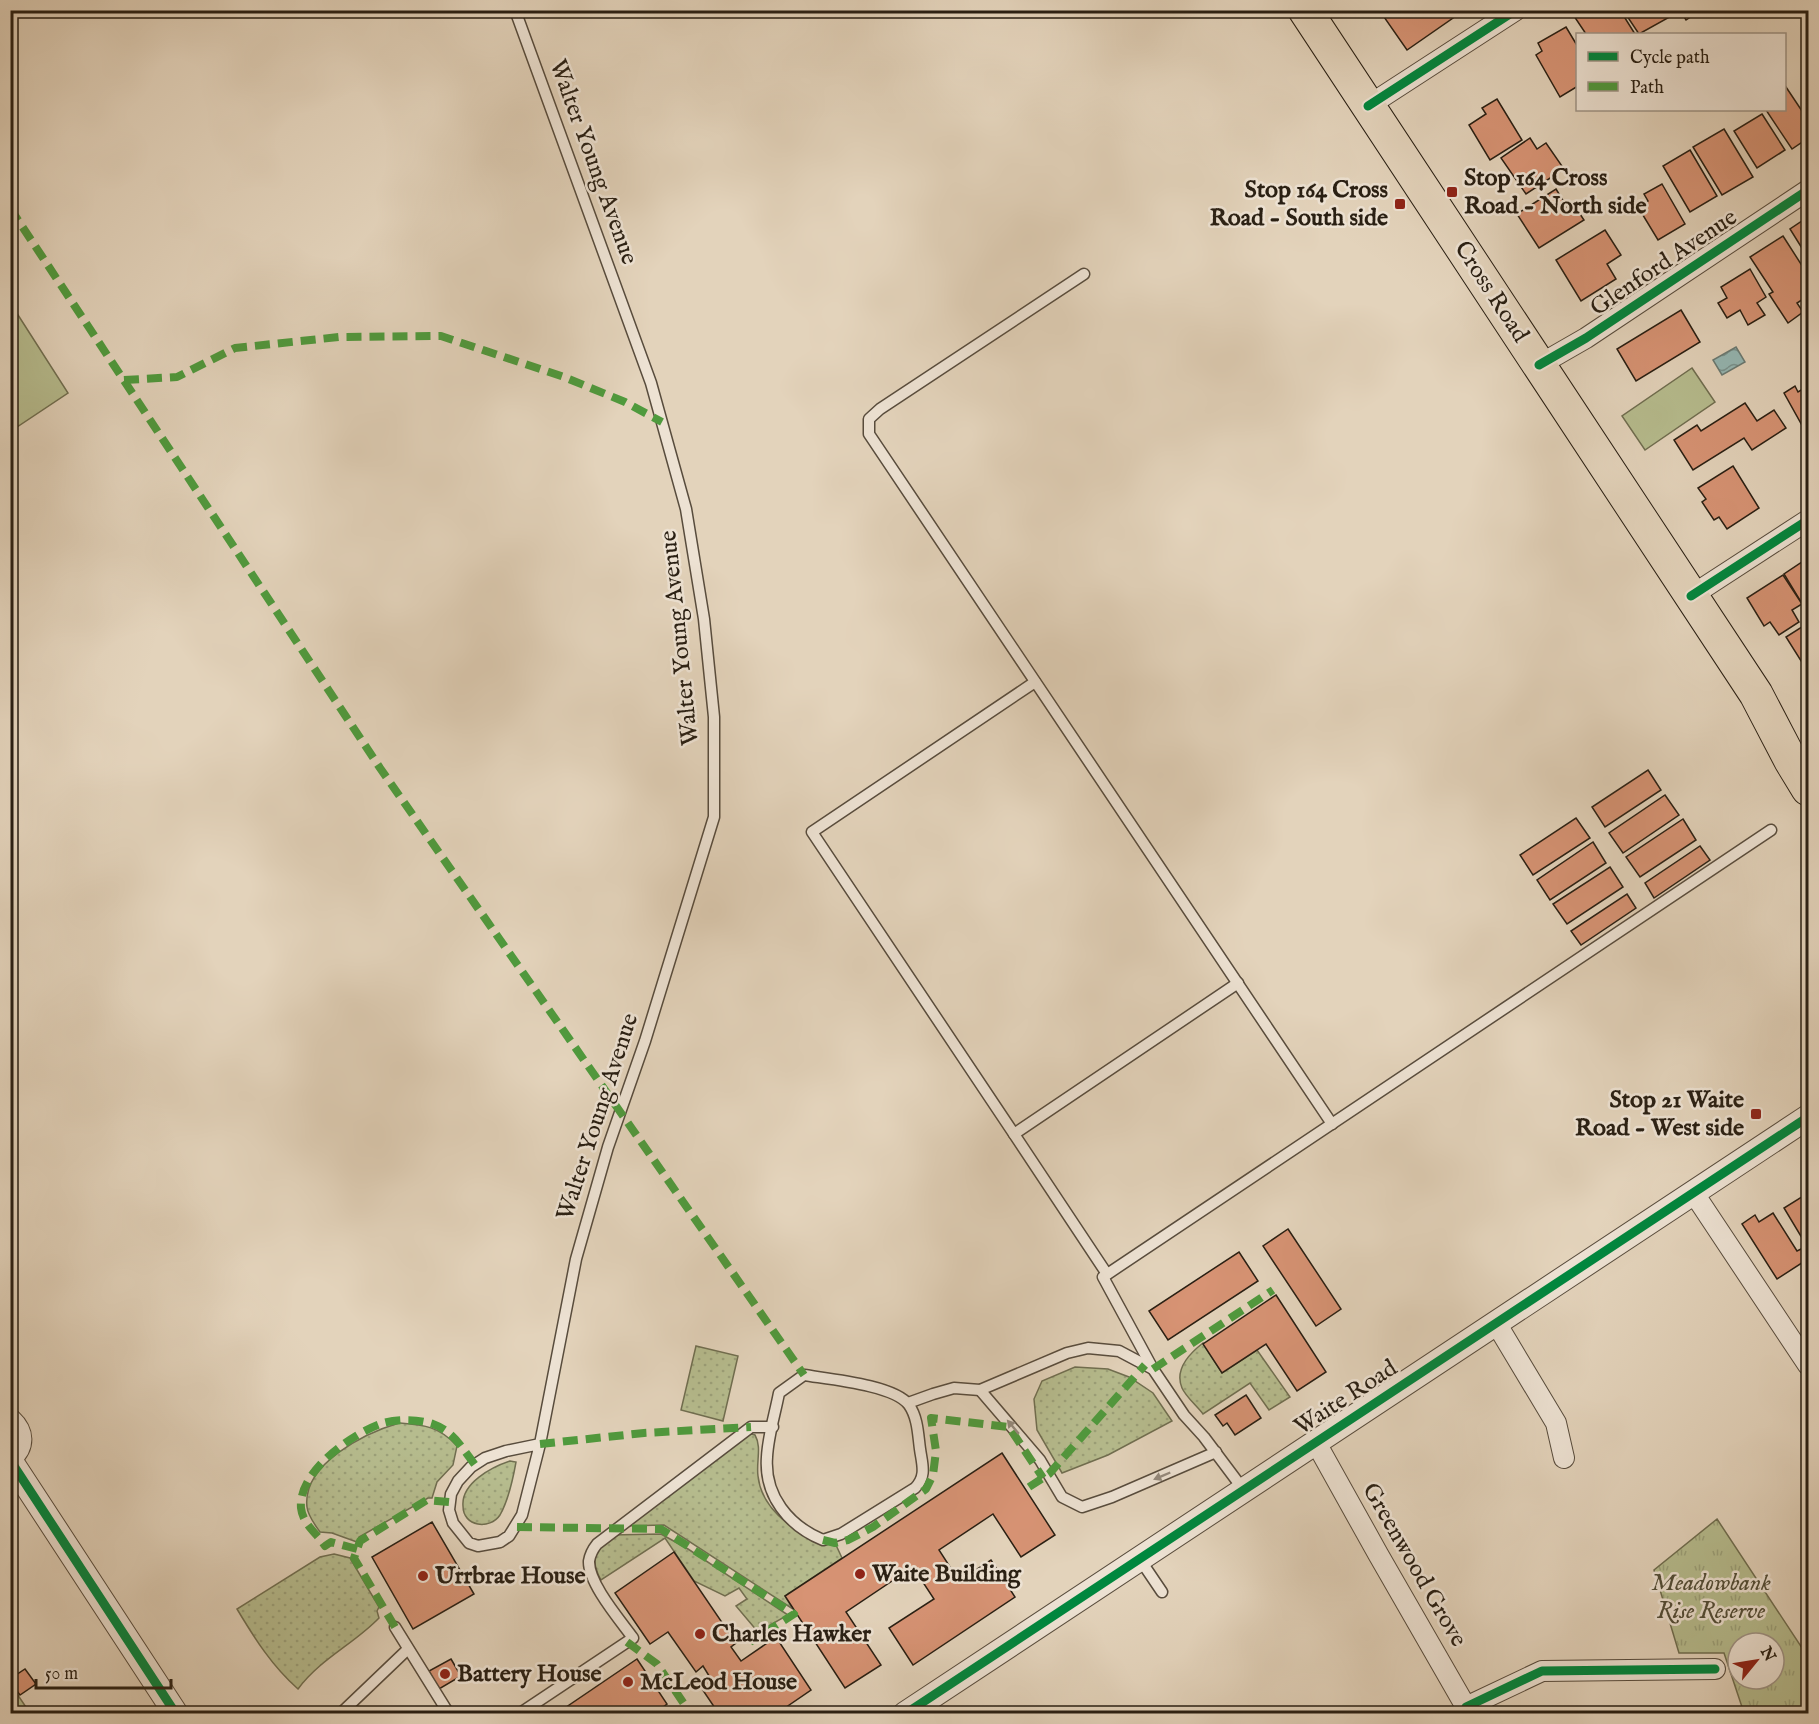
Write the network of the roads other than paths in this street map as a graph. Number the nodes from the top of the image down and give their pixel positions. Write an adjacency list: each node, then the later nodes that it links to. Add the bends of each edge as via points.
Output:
1 (515, 10): 29 (lane, Walter Young Avenue, via 651,383 686,509 704,619 714,717 714,817 576,1259)
2 (1305, 10): 4 (highway, Cross Road)
3 (1516, 10): 4 (street)
4 (1368, 106): 7 (highway, Cross Road)
5 (1809, 190): 7 (street, Glenford Avenue, via 1586,339)
6 (1084, 274): 10 (lane, via 869,419 869,434)
7 (1539, 365): 9 (highway, Cross Road)
8 (1809, 520): 9 (street)
9 (1691, 596): 11 (highway, Cross Road)
10 (1035, 682): 15 (lane); 18 (lane, via 812,832)
11 (1756, 694): 12 (highway, Cross Road); 13 (highway, Cross Road)
12 (1809, 757)
13 (1809, 789)
14 (1771, 830): 17 (lane)
15 (1238, 983): 17 (lane); 18 (lane)
16 (1809, 1117): 19 (street, Waite Road)
17 (1332, 1124): 20 (lane)
18 (1014, 1134): 20 (lane)
19 (1693, 1192): 21 (street, Waite Road); 22 (street)
20 (1107, 1274): 23 (lane, via 1103,1277)
21 (1496, 1323): 28 (street, Waite Road); 31 (street, via 1556,1423)
22 (1809, 1365)
23 (1153, 1369): 24 (lane, via 1119,1351 1088,1348); 30 (lane, via 1184,1415)
24 (980, 1390): 25 (lane, via 954,1388); 30 (lane, one-way to 24, via 1082,1508 1062,1497 1040,1460)
25 (908, 1404): 27 (lane, via 880,1388 804,1375 779,1393); 27 (lane, via 916,1420 924,1473 921,1482 841,1534 824,1540 797,1526 772,1494 767,1456)
26 (10, 1421): 32 (street, via 20,1438)
27 (773, 1427): 43 (lane, via 752,1427 597,1544 589,1562 593,1579 633,1638)
28 (1315, 1441): 33 (street, Waite Road); 39 (street, Greenwood Grove)
29 (540, 1444): 29 (lane, Walter Young Avenue, via 485,1458 458,1481 448,1510 469,1543 478,1546 500,1542 516,1527)
30 (1216, 1452): 33 (lane)
31 (1564, 1458)
32 (10, 1459): 40 (street)
33 (1243, 1489): 34 (street, Waite Road)
34 (1139, 1558): 35 (lane); 44 (street, Waite Road)
35 (1162, 1592)
36 (395, 1627): 37 (lane)
37 (408, 1649): 41 (lane); 42 (lane)
38 (1715, 1669): 39 (street, via 1542,1671)
39 (1468, 1710)
40 (177, 1713)
41 (340, 1713)
42 (449, 1713)
43 (519, 1713)
44 (905, 1713)

